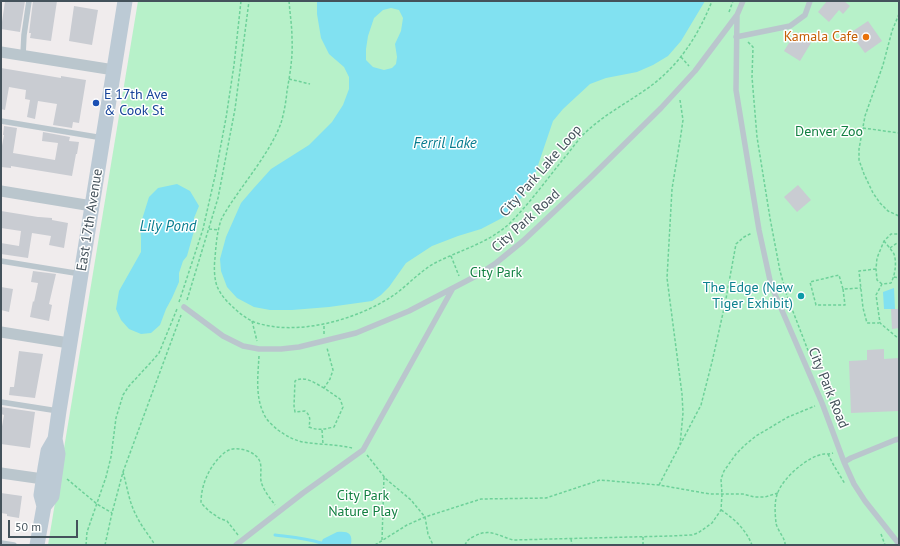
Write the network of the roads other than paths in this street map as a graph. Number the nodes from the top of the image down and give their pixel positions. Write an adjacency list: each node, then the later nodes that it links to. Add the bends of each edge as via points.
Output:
1 (29, 1): 8 (lane)
2 (125, 1): 9 (main road, East 17th Avenue)
3 (743, 1): 5 (lane, City Park Road)
4 (810, 1): 6 (lane, via 805,15 790,26)
5 (737, 15): 6 (lane, City Park Road); 16 (lane, City Park Road, via 695,71 589,179 496,263)
6 (736, 37): 24 (lane, City Park Road, via 736,90 759,230 771,285 822,402)
7 (1, 52): 8 (street)
8 (23, 55): 9 (street)
9 (114, 70): 11 (main road, East 17th Avenue)
10 (1, 121): 11 (lane)
11 (103, 138): 13 (main road, East 17th Avenue)
12 (1, 191): 13 (street)
13 (92, 206): 15 (main road, East 17th Avenue)
14 (1, 261): 15 (lane)
15 (81, 274): 19 (main road, East 17th Avenue)
16 (453, 288): 17 (lane, City Park Road, via 356,333 281,350 243,346 223,336); 32 (lane, via 363,450)
17 (184, 307)
18 (1, 332): 19 (street)
19 (69, 344): 21 (main road, East 17th Avenue)
20 (1, 402): 21 (lane)
21 (59, 411): 22 (main road, East 17th Avenue)
22 (55, 439): 26 (main road, East 17th Avenue, via 48,451); 27 (main road, East 17th Avenue, via 58,454 52,496)
23 (899, 439): 24 (lane)
24 (844, 462): 29 (lane, City Park Road, via 865,501)
25 (1, 473): 26 (street)
26 (43, 480): 27 (main road, East 17th Avenue, via 41,495)
27 (44, 506): 31 (main road, East 17th Avenue)
28 (1, 543): 30 (lane)
29 (899, 544)
30 (14, 545)
31 (37, 545)
32 (236, 545)

